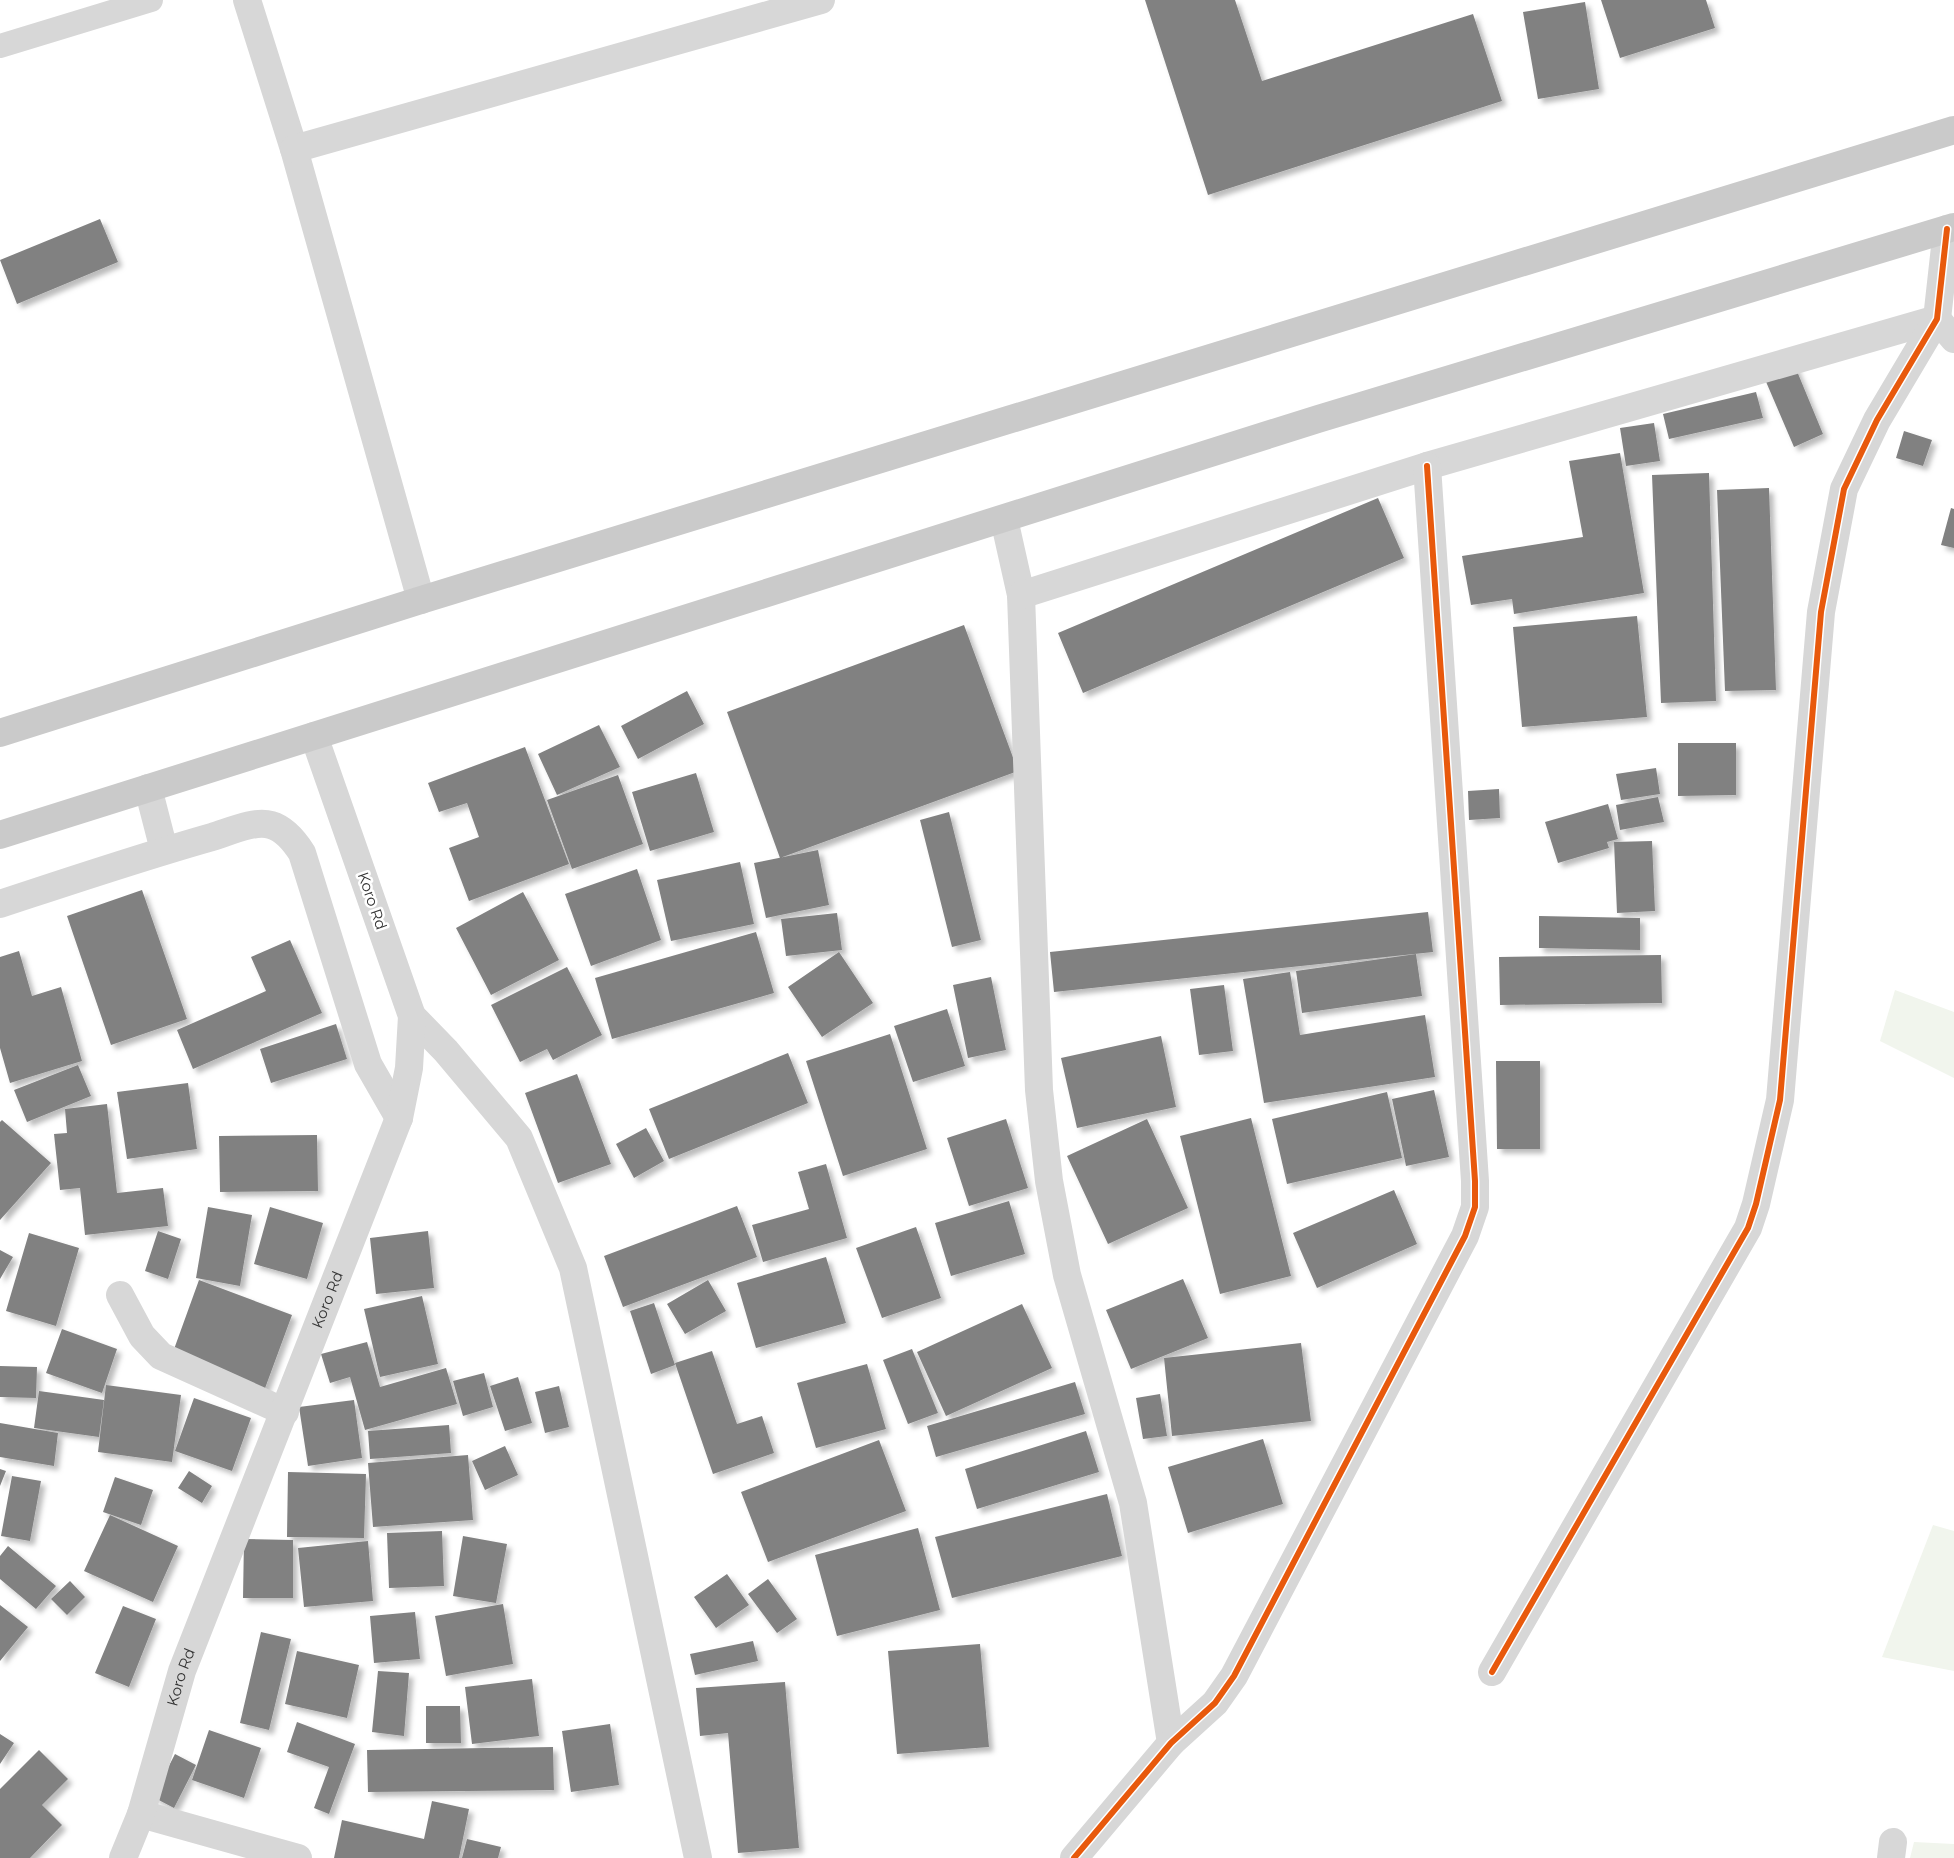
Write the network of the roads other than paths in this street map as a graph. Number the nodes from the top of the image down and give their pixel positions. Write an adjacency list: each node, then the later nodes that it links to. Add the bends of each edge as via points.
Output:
1 (151, 0): 4 (lane)
2 (247, 0): 6 (street)
3 (821, 0): 6 (street)
4 (0, 46)
5 (1954, 130): 13 (main road)
6 (294, 149): 13 (street)
7 (1951, 228): 8 (street); 11 (main road, via 1318,419)
8 (1937, 319): 9 (street); 10 (street); 24 (street, via 1876,420 1844,488 1821,612 1780,1100 1756,1204 1748,1228)
9 (1954, 339)
10 (1427, 466): 12 (street); 25 (street, via 1475,1208 1465,1236 1234,1676 1214,1703)
11 (1004, 520): 12 (street); 15 (main road)
12 (1021, 595): 25 (street, via 1039,1090 1049,1181 1067,1276 1133,1503)
13 (421, 600): 14 (main road)
14 (0, 734)
15 (314, 736): 16 (main road); 20 (street, Koro Rd)
16 (148, 788): 17 (main road); 18 (street)
17 (0, 835)
18 (164, 850): 19 (street); 21 (street, via 258,825 271,825 294,842 302,853 368,1064)
19 (0, 904)
20 (412, 1016): 21 (street, Koro Rd, via 409,1068); 29 (street, via 446,1050 519,1138 573,1268)
21 (399, 1118): 23 (street, Koro Rd)
22 (120, 1296): 23 (street, via 142,1336 161,1356)
23 (285, 1412): 26 (street, Koro Rd, via 182,1671)
24 (1492, 1672)
25 (1171, 1743): 30 (street)
26 (141, 1814): 27 (street, Koro Rd); 28 (street)
27 (124, 1858)
28 (298, 1858)
29 (698, 1858)
30 (1074, 1858)

